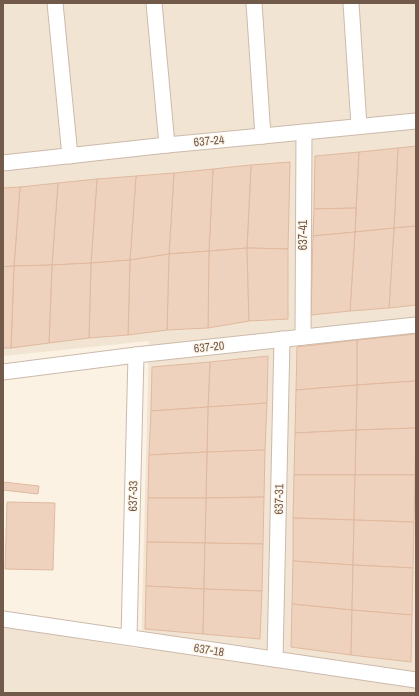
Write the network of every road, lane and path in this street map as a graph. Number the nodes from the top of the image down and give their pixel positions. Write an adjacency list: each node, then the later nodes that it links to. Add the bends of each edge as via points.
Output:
1 (55, 3): 10 (street)
2 (154, 3): 9 (street)
3 (254, 3): 8 (street)
4 (351, 3): 6 (street)
5 (416, 121): 6 (street, 637-24)
6 (359, 126): 7 (street, 637-24)
7 (304, 132): 8 (street, 637-24); 13 (street, 637-41)
8 (263, 136): 9 (street, 637-24)
9 (167, 145): 10 (street, 637-24)
10 (70, 156): 11 (street, 637-24)
11 (3, 163)
12 (416, 325): 13 (street, 637-20)
13 (303, 337): 14 (street, 637-20)
14 (282, 339): 15 (street, 637-20); 19 (street, 637-31)
15 (136, 355): 16 (street, 637-20); 18 (street, 637-33)
16 (3, 372)
17 (3, 619): 18 (street, 637-18)
18 (129, 637): 19 (street, 637-18)
19 (275, 659): 20 (street, 637-18)
20 (416, 680)

